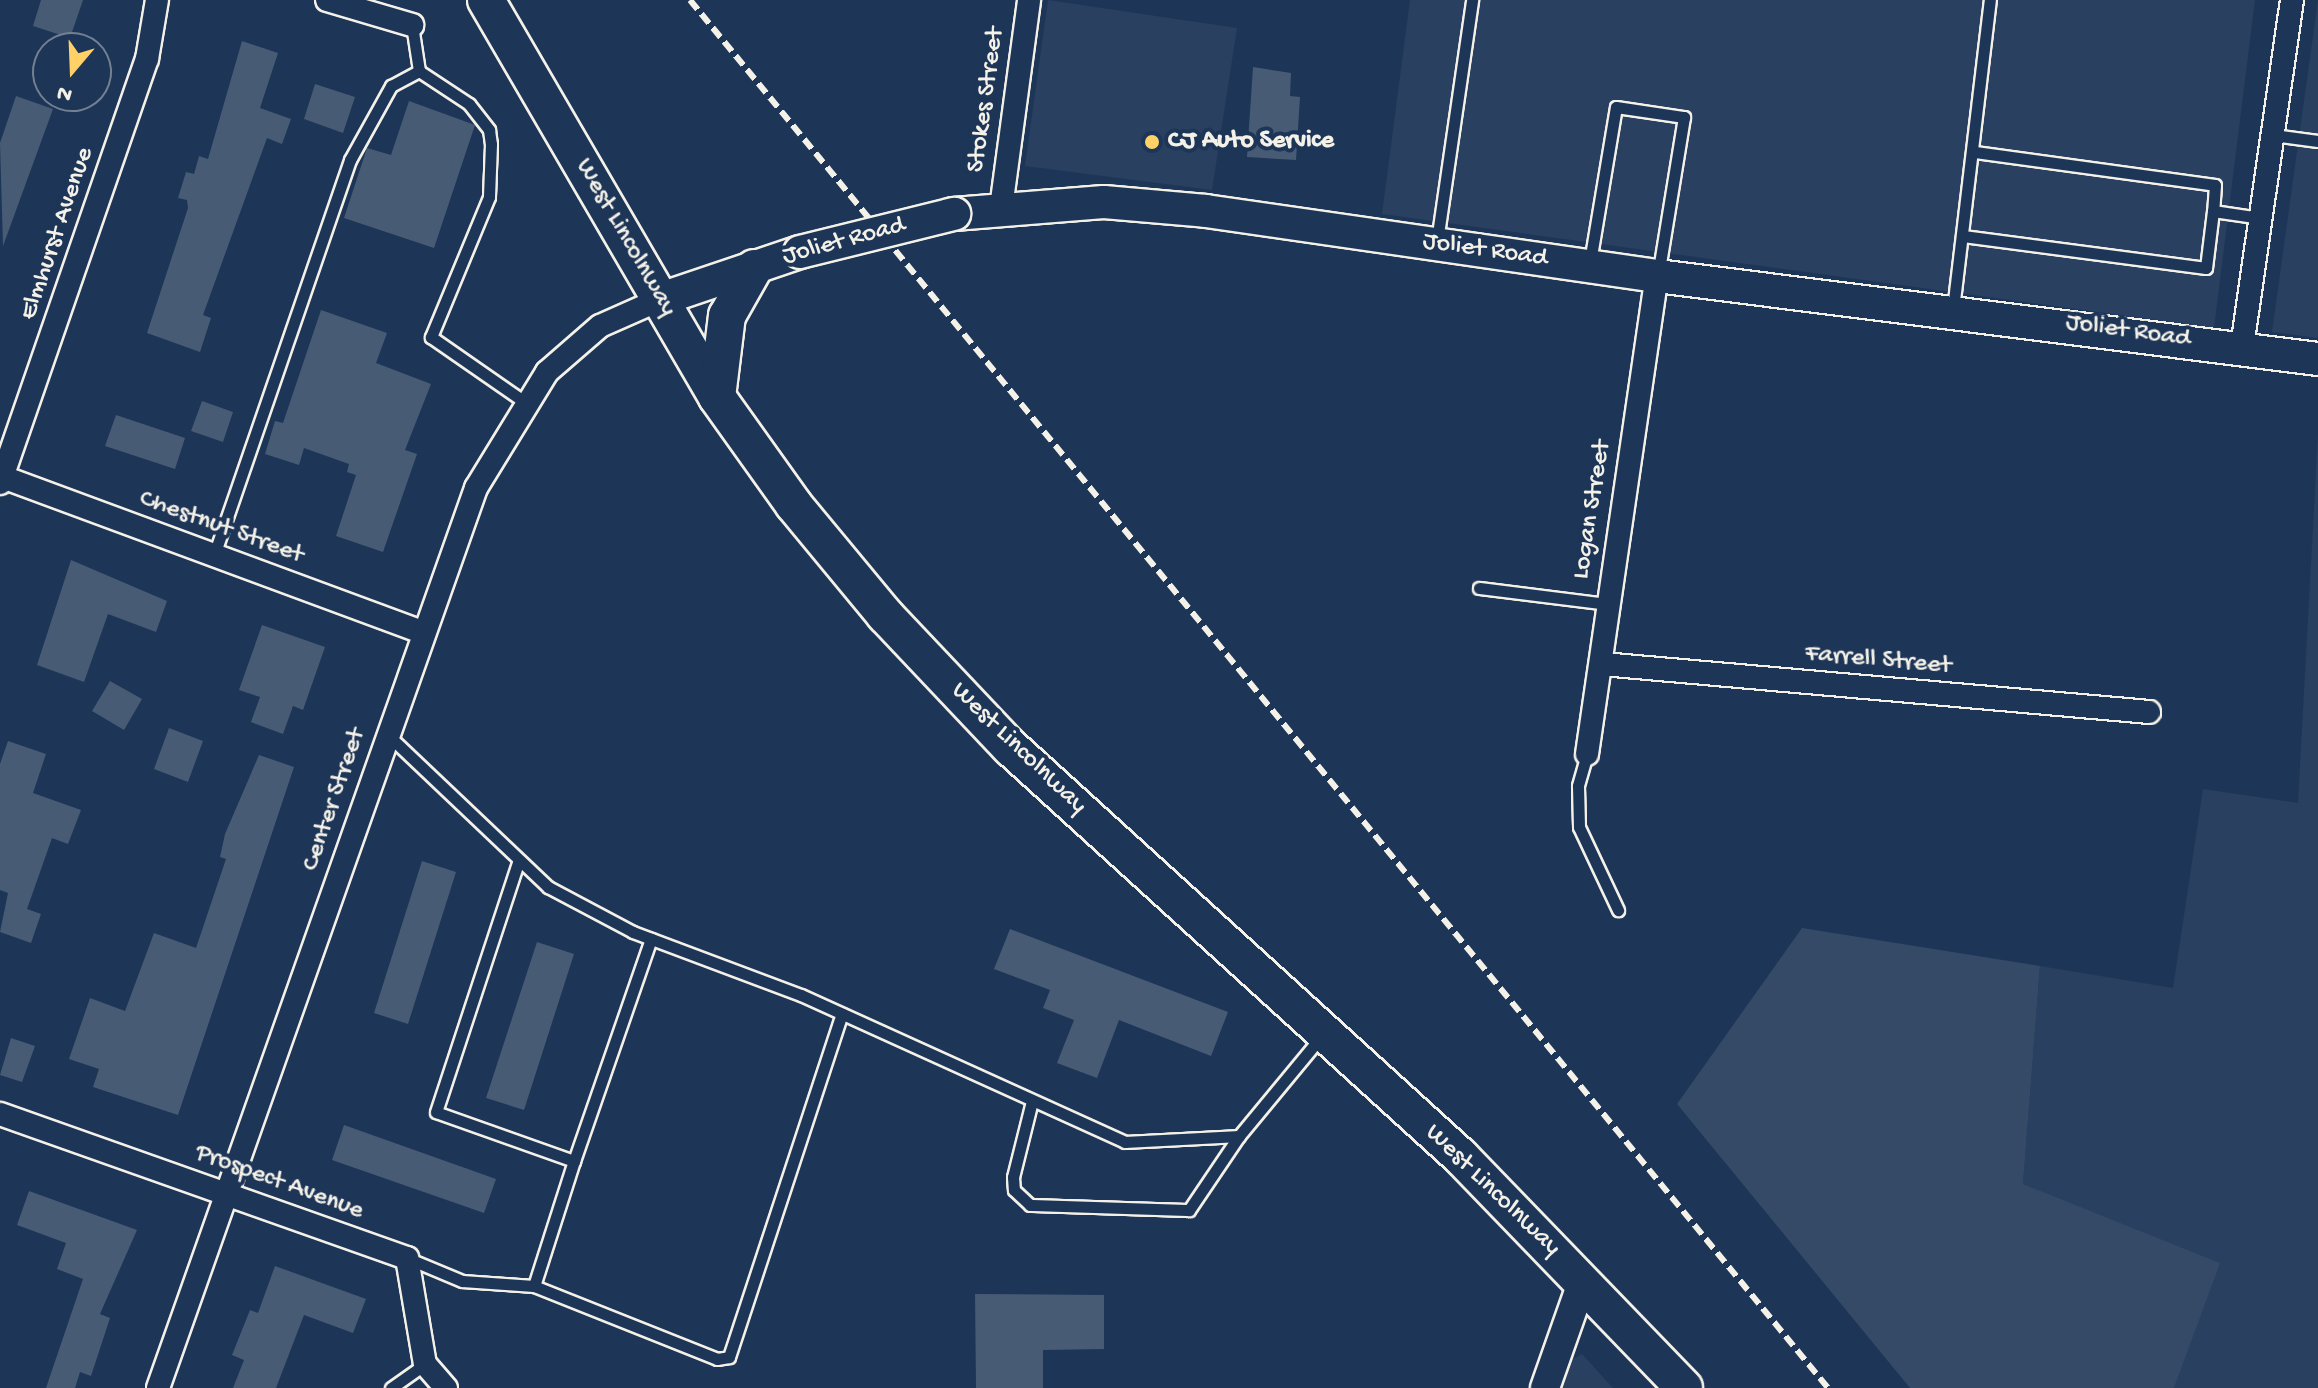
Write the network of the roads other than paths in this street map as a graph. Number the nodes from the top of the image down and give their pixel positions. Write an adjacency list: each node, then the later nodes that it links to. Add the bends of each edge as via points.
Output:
1 (157, 0): 27 (street, Elmhurst Avenue, via 147,59)
2 (327, 0): 8 (street)
3 (486, 0): 21 (main road, West Lincolnway)
4 (1029, 0): 13 (street, Stokes Street)
5 (1472, 0): 17 (lane)
6 (1990, 0): 12 (lane)
7 (2292, 0): 10 (street)
8 (412, 25): 9 (lane)
9 (419, 71): 26 (lane, via 469,104 489,130 491,144 489,197 431,337); 28 (lane, via 391,86 350,160)
10 (2273, 135): 11 (lane); 15 (street)
11 (2318, 141)
12 (1975, 152): 14 (lane, via 2215,185); 16 (lane)
13 (1001, 208): 17 (main road, Joliet Road, via 1104,202 1206,211); 19 (main road, Joliet Road, bridge, via 954,214)
14 (2213, 211): 15 (lane); 16 (lane, via 2206,268)
15 (2261, 218): 23 (street)
16 (1963, 236): 22 (lane)
17 (1436, 245): 18 (main road, Joliet Road)
18 (1590, 266): 20 (main road, Joliet Road); 20 (lane, via 1616,107 1684,117)
19 (754, 268): 21 (main road, Joliet Road); 25 (main road, via 727,316)
20 (1657, 276): 22 (main road, Joliet Road); 30 (street, Logan Street)
21 (661, 299): 25 (main road, West Lincolnway); 26 (street, Center Street, via 600,326 547,372)
22 (1953, 310): 23 (main road, Joliet Road)
23 (2242, 347): 24 (main road, Joliet Road)
24 (2318, 359)
25 (717, 397): 40 (main road, West Lincolnway, via 821,538 999,736)
26 (526, 403): 31 (street, Center Street, via 476,488)
27 (1, 478): 28 (street, Chestnut Street)
28 (214, 555): 31 (street, Chestnut Street)
29 (1479, 588): 30 (lane)
30 (1607, 604): 32 (street, Logan Street)
31 (422, 632): 34 (street, Center Street)
32 (1602, 664): 33 (street, Farrell Street); 35 (street, Logan Street)
33 (2149, 712)
34 (387, 734): 36 (lane); 45 (street, Center Street)
35 (1587, 754): 37 (lane, via 1578,786 1579,827)
36 (519, 860): 38 (lane, via 548,887); 44 (lane, via 436,1112)
37 (1618, 910)
38 (651, 939): 39 (lane); 44 (lane)
39 (842, 1014): 41 (lane); 48 (lane, via 729,1357 717,1359)
40 (1324, 1034): 43 (lane); 47 (main road, West Lincolnway, via 1461,1157)
41 (1032, 1101): 43 (lane, via 1125,1142); 43 (lane, via 1013,1177 1021,1202 1030,1205 1189,1210)
42 (0, 1114): 45 (street, Prospect Avenue)
43 (1239, 1136)
44 (574, 1161): 48 (lane)
45 (228, 1195): 46 (street, Prospect Avenue); 51 (street, Center Street)
46 (407, 1258): 48 (lane, via 462,1281); 49 (street)
47 (1583, 1280): 50 (main road, West Lincolnway); 54 (street)
48 (534, 1286)
49 (425, 1364): 52 (lane); 53 (street)
50 (1672, 1383)
51 (158, 1388)
52 (391, 1388)
53 (446, 1388)
54 (1545, 1388)

